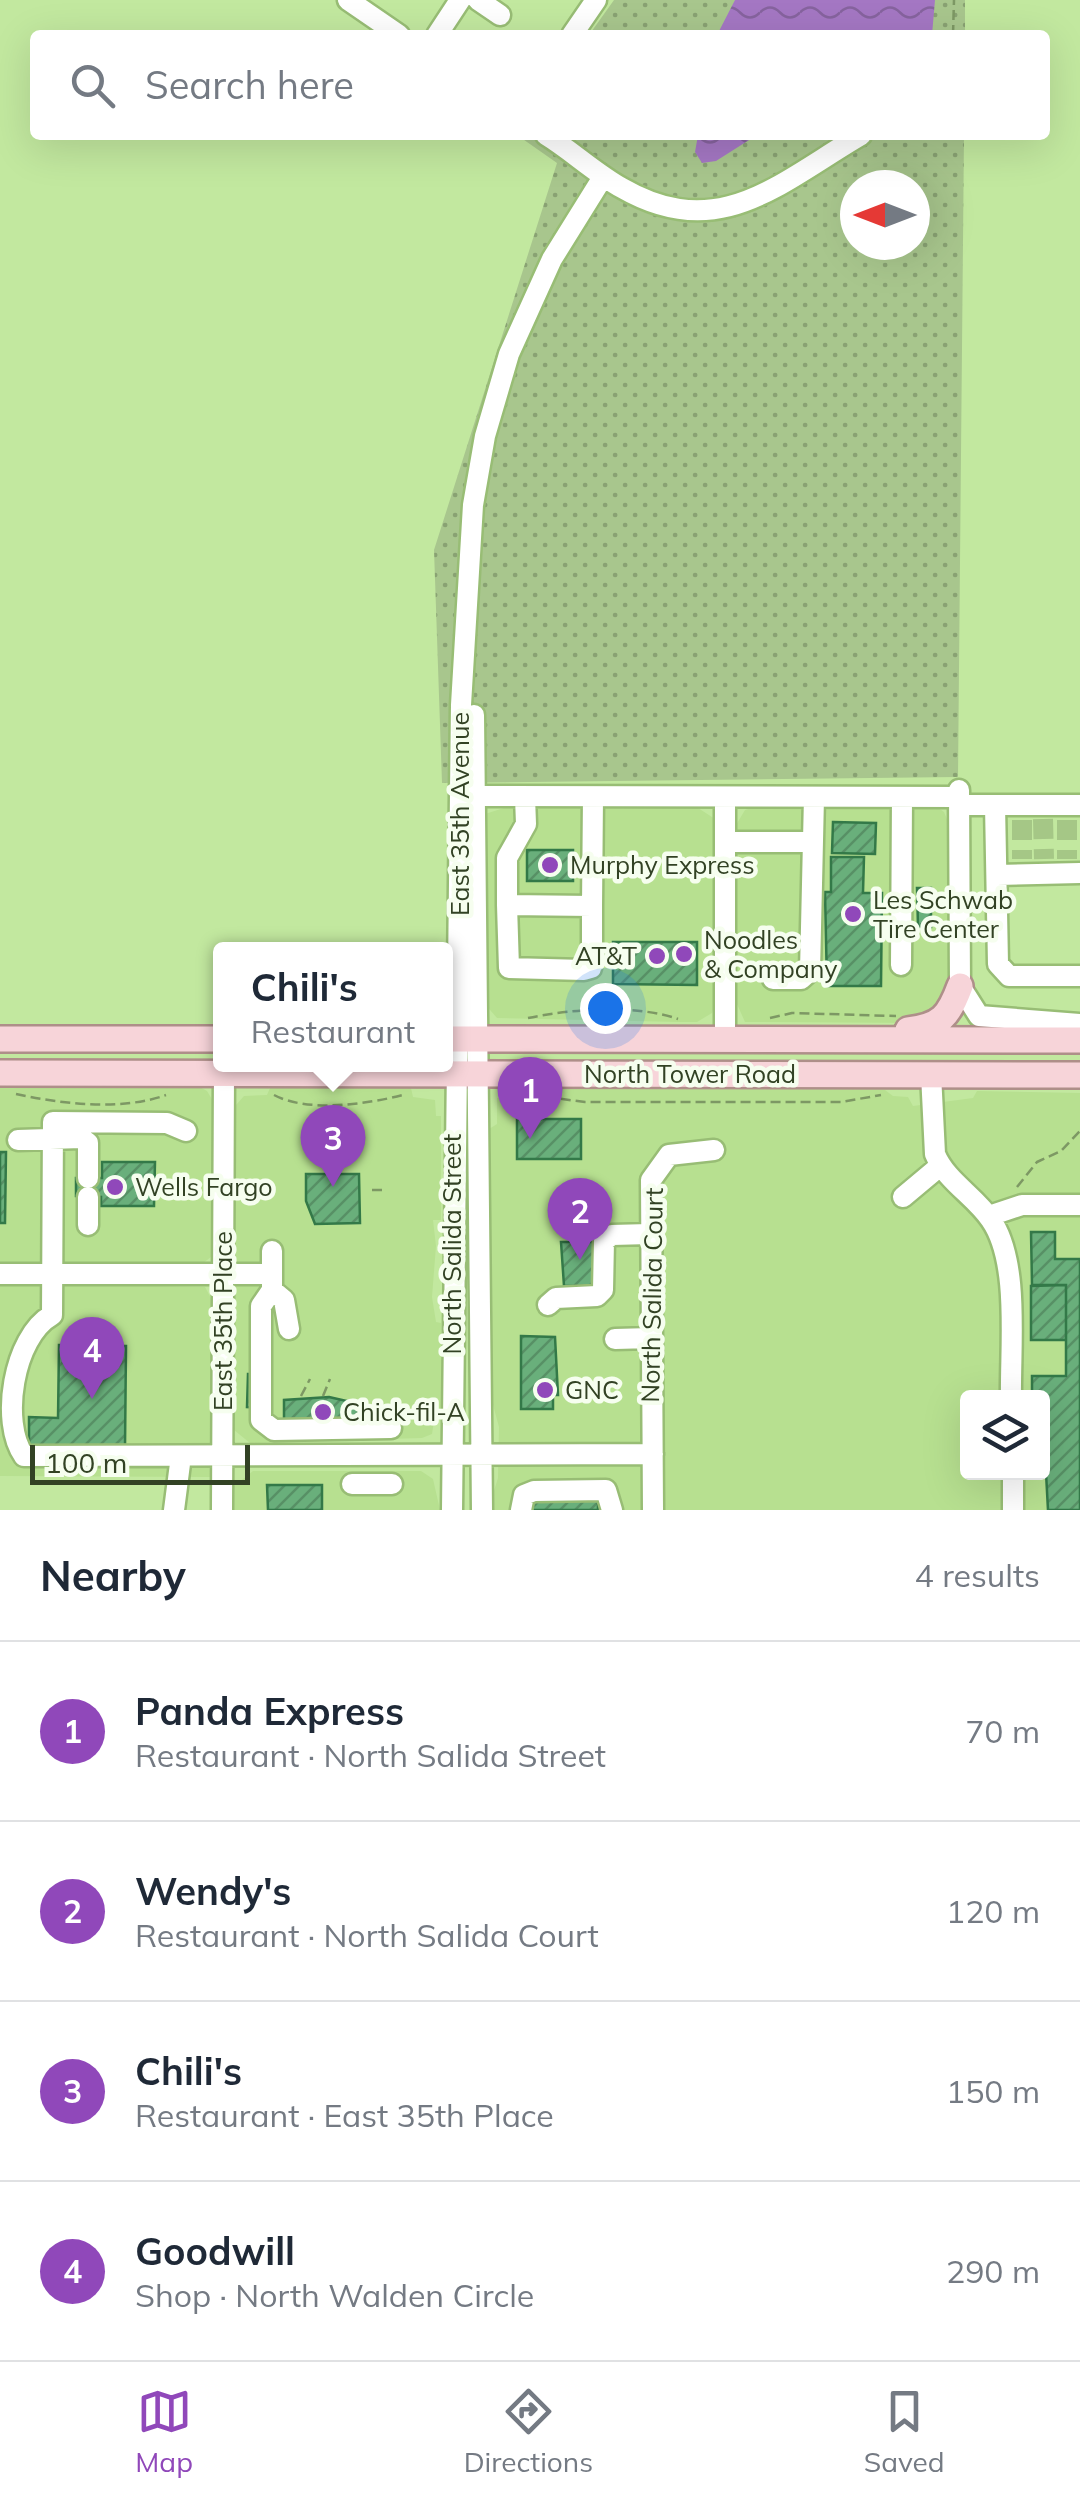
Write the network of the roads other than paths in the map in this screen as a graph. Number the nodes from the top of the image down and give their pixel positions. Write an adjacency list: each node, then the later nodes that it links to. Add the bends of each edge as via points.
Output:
1 (348, 0): 6 (street)
2 (460, 0): 7 (street)
3 (478, 0): 5 (street)
4 (596, 0): 8 (street)
5 (500, 15)
6 (392, 30)
7 (440, 30)
8 (575, 30)
9 (553, 140): 11 (street)
10 (853, 140): 11 (street, via 769,192 724,210 670,208)
11 (603, 177): 12 (street, East 35th Avenue, via 538,287 496,393 471,524)
12 (468, 796): 13 (street); 35 (street, East 35th Avenue)
13 (525, 797): 14 (street); 25 (street, via 526,824 507,858)
14 (593, 797): 18 (street); 26 (street)
15 (814, 797): 16 (street); 18 (street); 22 (street)
16 (902, 797): 17 (street); 27 (street)
17 (960, 797): 19 (street); 30 (street)
18 (725, 798): 21 (street)
19 (995, 805): 20 (street, via 1021,812); 24 (street)
20 (1071, 810)
21 (725, 842): 22 (street); 36 (street)
22 (812, 842): 29 (street, via 810,971 801,979)
23 (1072, 869): 24 (street, via 1033,866)
24 (998, 874): 28 (street, via 998,964 1010,976)
25 (506, 905): 26 (street); 26 (street, via 509,968 584,970 592,962)
26 (592, 906)
27 (901, 965)
28 (1080, 976)
29 (773, 979)
30 (960, 986): 31 (street, via 979,1016); 32 (main road, via 940,1023)
31 (1080, 1024)
32 (848, 1038): 36 (main road, North Tower Road); 37 (main road, North Tower Road)
33 (0, 1039): 34 (main road)
34 (213, 1039)
35 (460, 1039): 36 (main road, North Tower Road); 39 (street, East 35th Avenue)
36 (725, 1040)
37 (1080, 1040)
38 (224, 1073): 39 (main road, North Tower Road); 42 (main road, North Tower Road); 56 (street, East 35th Place)
39 (466, 1074): 40 (main road, North Tower Road); 64 (street, North Salida Street); 65 (street, North Salida Street)
40 (931, 1074): 41 (main road, North Tower Road); 47 (street, via 931,1138)
41 (1080, 1075)
42 (2, 1082)
43 (186, 1131): 44 (street, via 167,1124 53,1122)
44 (53, 1137): 45 (street); 51 (street, via 88,1143); 55 (street)
45 (18, 1140)
46 (714, 1150): 52 (street, North Salida Court, via 662,1160 651,1180)
47 (940, 1166): 48 (street); 50 (street)
48 (903, 1197)
49 (1080, 1205): 50 (street, via 1022,1206)
50 (989, 1216): 62 (street, via 1008,1257)
51 (88, 1225)
52 (650, 1234): 58 (street, via 612,1235 604,1241 602,1290); 60 (street, North Salida Court)
53 (272, 1251): 57 (street)
54 (0, 1274): 55 (street)
55 (52, 1274): 56 (street); 67 (street, via 52,1314 36,1324 8,1389 12,1446 39,1459)
56 (223, 1275): 57 (street); 68 (street, East 35th Place)
57 (268, 1290): 59 (street, via 284,1300); 63 (street, via 261,1420 274,1430)
58 (554, 1302)
59 (289, 1330)
60 (651, 1338): 61 (street); 66 (street, North Salida Court)
61 (614, 1339)
62 (1011, 1390)
63 (391, 1428)
64 (452, 1454): 65 (street); 68 (street); 75 (street, North Salida Street)
65 (482, 1454): 66 (street); 76 (street, North Salida Street)
66 (653, 1454): 78 (street, North Salida Court)
67 (182, 1456): 68 (street); 73 (street)
68 (223, 1456): 74 (street, East 35th Place)
69 (1013, 1480): 79 (street)
70 (352, 1484): 71 (street)
71 (392, 1484)
72 (612, 1504): 77 (street, via 606,1490 534,1492 524,1495)
73 (174, 1510)
74 (222, 1510)
75 (452, 1510)
76 (482, 1510)
77 (521, 1510)
78 (653, 1510)
79 (1014, 1510)

